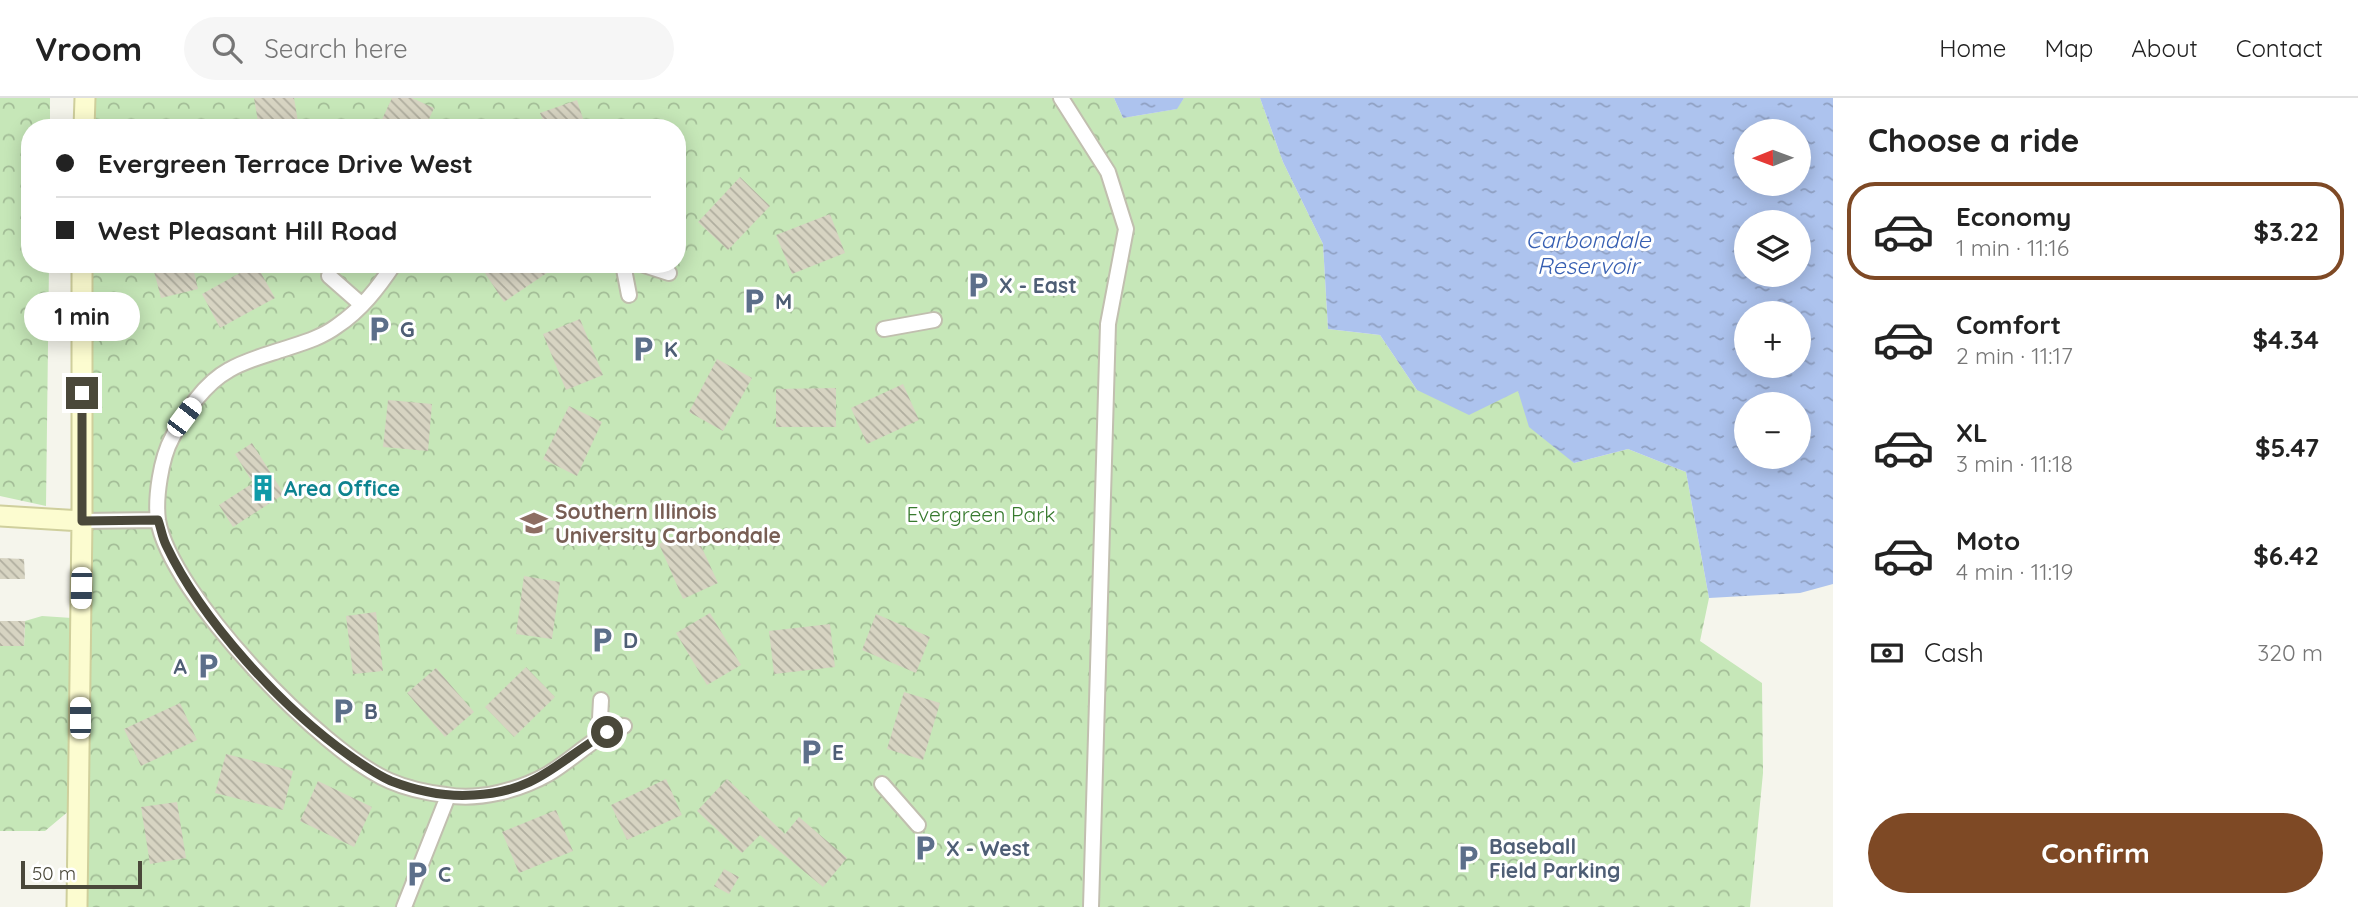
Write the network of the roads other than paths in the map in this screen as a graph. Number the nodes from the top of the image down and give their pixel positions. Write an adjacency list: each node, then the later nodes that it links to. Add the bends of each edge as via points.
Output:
1 (85, 98): 3 (street)
2 (1061, 98): 23 (street, via 1108,172 1126,229 1108,324)
3 (84, 119)
4 (82, 273): 14 (street)
5 (388, 273): 9 (street)
6 (624, 273): 8 (street)
7 (329, 276): 9 (street)
8 (629, 295)
9 (362, 305): 13 (street, via 312,340 229,370 209,386 169,445 160,482)
10 (934, 320): 11 (street)
11 (884, 329)
12 (0, 516): 14 (street)
13 (158, 520): 14 (street); 19 (street, via 165,544 217,626 324,738 390,781)
14 (82, 521): 21 (street)
15 (601, 700): 17 (street)
16 (624, 726): 17 (street)
17 (599, 737): 19 (street, via 526,784 486,794)
18 (882, 784): 20 (street)
19 (448, 796): 22 (street)
20 (918, 825)
21 (77, 907)
22 (404, 907)
23 (1091, 907)

